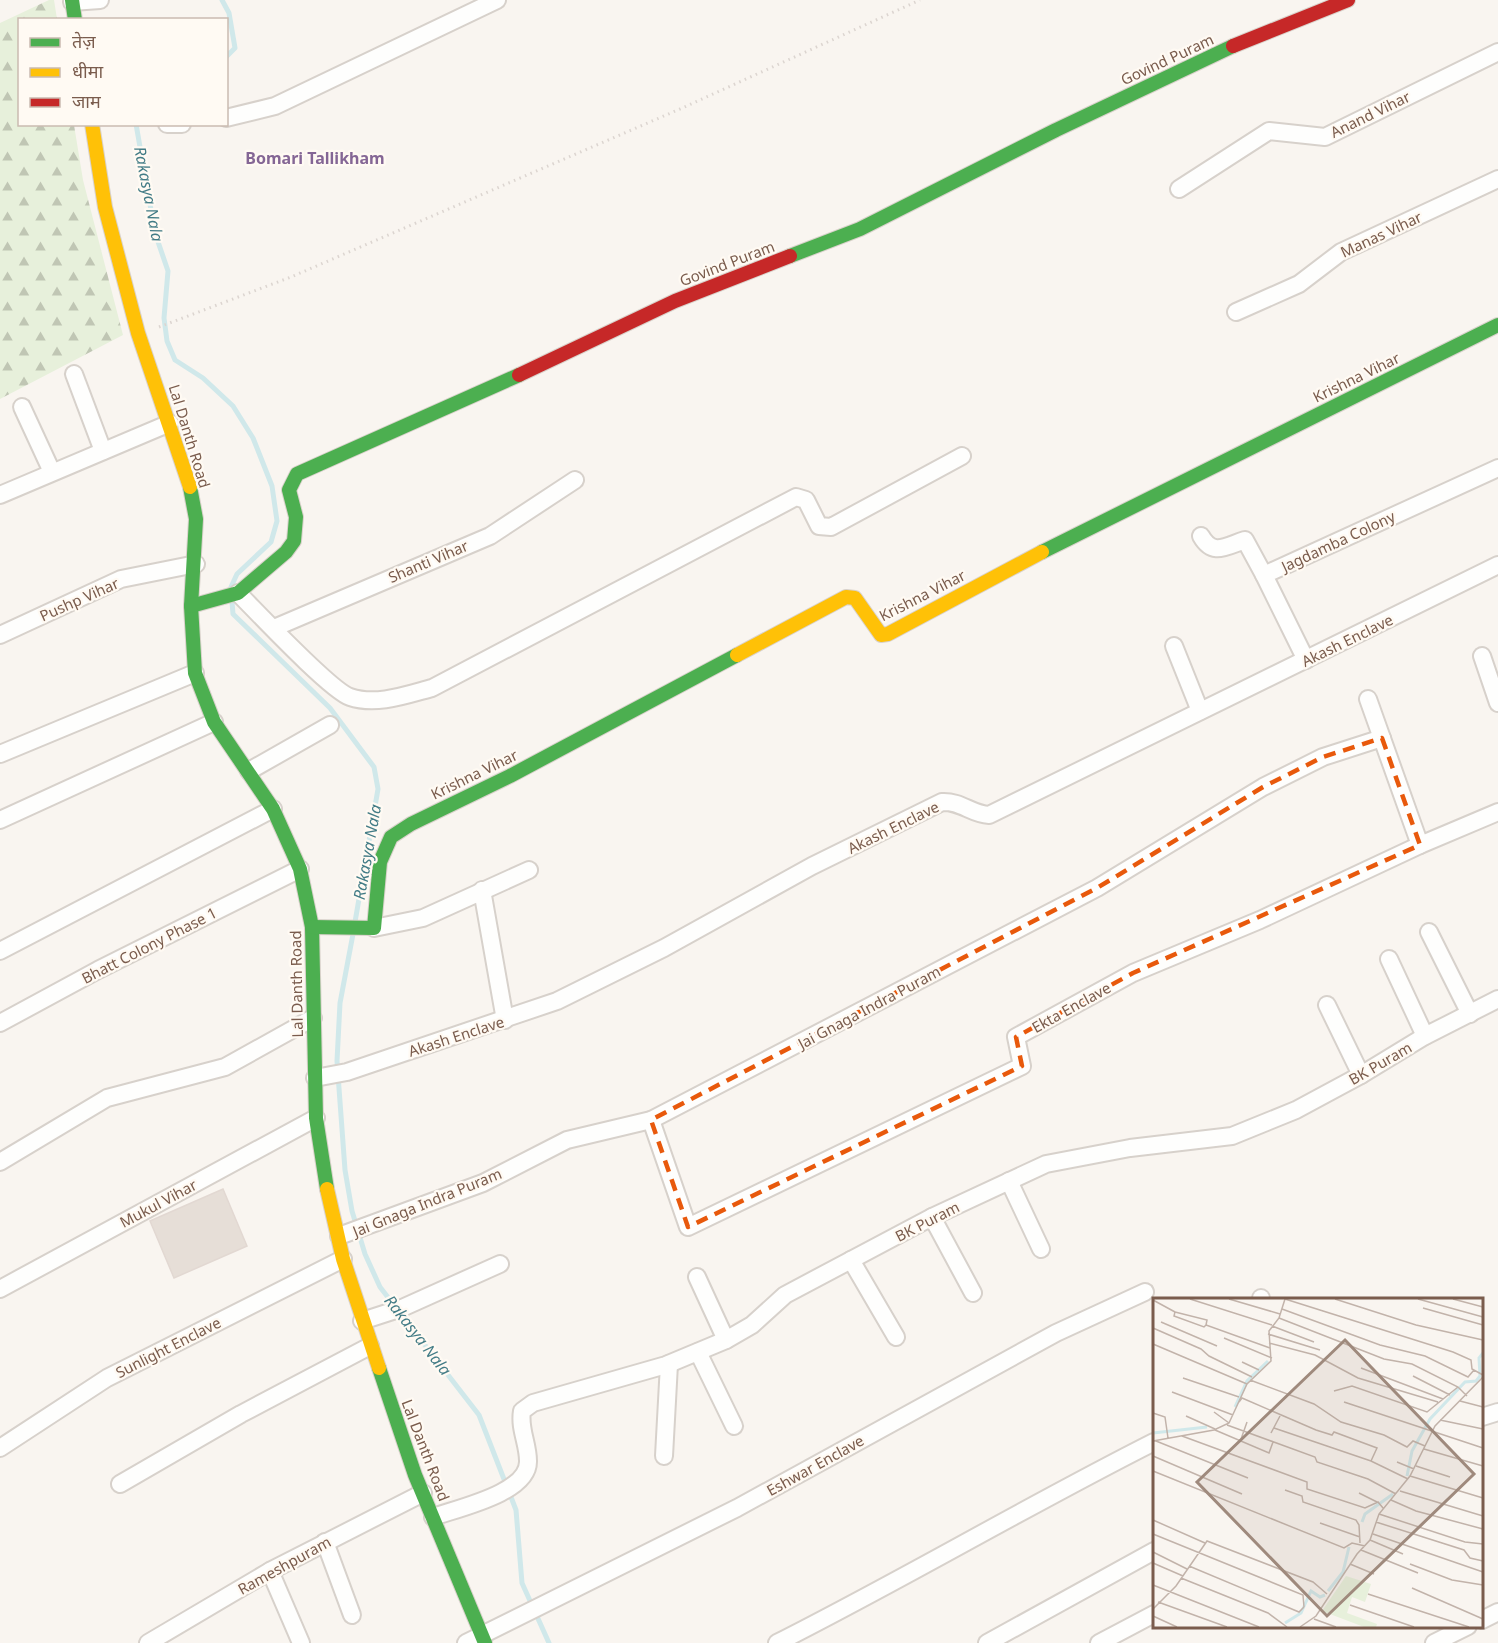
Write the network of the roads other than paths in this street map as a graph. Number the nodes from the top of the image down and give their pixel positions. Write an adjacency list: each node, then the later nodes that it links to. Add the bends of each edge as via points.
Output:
1 (100, 0): 4 (street)
2 (497, 0): 7 (street, via 275,106)
3 (1347, 0): 26 (street, Govind Puram, via 1238,44 860,229 675,301 297,474 289,490 296,517 294,541)
4 (72, 1): 5 (street)
5 (75, 18)
6 (1498, 52): 10 (street, Anand Vihar, via 1325,136 1269,131)
7 (228, 118)
8 (95, 126): 15 (street, Lal Danth Road, via 105,207 135,322)
9 (1498, 179): 11 (street, Manas Vihar, via 1341,252 1299,284)
10 (1179, 189)
11 (1236, 312)
12 (1498, 325): 50 (street, Krishna Vihar, via 1020,563 888,634 881,635 855,598 846,597 510,776 411,824 391,837 380,862)
13 (74, 374): 16 (street)
14 (22, 406): 18 (street)
15 (170, 423): 16 (street); 23 (street, Lal Danth Road, via 187,473 196,519)
16 (103, 451): 18 (street)
17 (962, 456): 28 (street, via 831,527 819,526 806,500 796,496 432,688 393,698 348,697)
18 (52, 472): 21 (street)
19 (1496, 474): 25 (street, Jagdamba Colony)
20 (575, 480): 28 (street, Shanti Vihar, via 490,536)
21 (0, 495)
22 (1201, 536): 25 (street, via 1207,546 1215,549 1245,540)
23 (196, 564): 27 (street, Lal Danth Road); 29 (street, Pushp Vihar, via 120,579)
24 (1498, 564): 32 (street, Akash Enclave)
25 (1264, 575): 32 (street, Jagdamba Colony)
26 (238, 593): 27 (street, Govind Puram); 28 (street)
27 (191, 606): 33 (street, Lal Danth Road)
28 (274, 628)
29 (0, 635)
30 (1174, 646): 36 (street)
31 (1482, 656): 35 (street)
32 (1306, 660): 36 (street, Akash Enclave)
33 (195, 673): 37 (street, Lal Danth Road); 40 (street)
34 (1368, 699): 39 (street)
35 (1498, 703)
36 (1200, 711): 58 (street, Akash Enclave, via 989,815 977,815 955,801 942,802 812,866 664,948 557,1001)
37 (214, 722): 41 (street, Lal Danth Road); 44 (street)
38 (330, 725): 41 (street)
39 (1382, 738): 45 (street); 64 (street, Jai Gnaga Indra Puram, via 1323,757 1263,787 1097,888)
40 (0, 754)
41 (249, 771): 42 (street, Lal Danth Road)
42 (273, 809): 46 (street, Lal Danth Road); 52 (street)
43 (1498, 813): 45 (street, Ekta Enclave)
44 (0, 820)
45 (1420, 844): 64 (street, Ekta Enclave, via 1260,920 1115,982 1016,1037 1022,1066 688,1227)
46 (300, 869): 49 (street, Lal Danth Road); 59 (street, Bhatt Colony Phase 1)
47 (529, 870): 48 (street)
48 (482, 890): 50 (street, via 423,918); 58 (street)
49 (312, 927): 50 (street); 57 (street, Lal Danth Road)
50 (371, 928)
51 (1429, 932): 56 (street)
52 (0, 951)
53 (1389, 959): 60 (street)
54 (1498, 999): 56 (street, BK Puram)
55 (1327, 1005): 61 (street)
56 (1470, 1014): 60 (street, BK Puram)
57 (313, 1018): 62 (street, Lal Danth Road); 65 (street, via 225,1067 107,1098)
58 (505, 1020): 62 (street, Akash Enclave)
59 (0, 1023)
60 (1425, 1036): 61 (street, BK Puram)
61 (1361, 1075): 66 (street, BK Puram, via 1296,1110 1232,1136 1130,1148 1046,1164)
62 (331, 1076): 63 (street, Lal Danth Road)
63 (316, 1118): 68 (street, Lal Danth Road, via 324,1174); 74 (street, Mukul Vihar)
64 (651, 1120): 68 (street, Jai Gnaga Indra Puram, via 567,1140 483,1183)
65 (0, 1162)
66 (1009, 1181): 67 (street, BK Puram); 69 (street)
67 (932, 1217): 71 (street, BK Puram); 76 (street)
68 (351, 1233): 70 (street, Lal Danth Road)
69 (1041, 1249)
70 (343, 1258): 77 (street, Lal Danth Road); 87 (street, Sunlight Enclave, via 107,1378)
71 (851, 1260): 78 (street); 79 (street, BK Puram, via 785,1295 752,1325)
72 (500, 1264): 77 (street)
73 (697, 1277): 79 (street)
74 (0, 1289)
75 (1146, 1292): 100 (street, Eshwar Enclave, via 1056,1334 789,1481 524,1614)
76 (973, 1293)
77 (362, 1321): 80 (street, Lal Danth Road)
78 (896, 1337)
79 (726, 1340): 81 (street, BK Puram)
80 (370, 1346): 89 (street); 90 (street, Lal Danth Road)
81 (698, 1352): 82 (street, BK Puram); 85 (street)
82 (669, 1364): 88 (street); 91 (street, BK Puram, via 545,1398 522,1411 526,1473 506,1490)
83 (1498, 1412): 84 (street)
84 (1483, 1417)
85 (734, 1426)
86 (1153, 1443): 104 (street)
87 (0, 1448)
88 (664, 1456)
89 (120, 1484)
90 (423, 1493): 91 (street, Lal Danth Road); 92 (street, Rameshpuram)
91 (433, 1517): 100 (street, Lal Danth Road)
92 (325, 1542): 94 (street, Rameshpuram); 96 (street)
93 (1153, 1552): 105 (street)
94 (270, 1571): 101 (street, Rameshpuram); 102 (street)
95 (1498, 1612): 98 (street)
96 (352, 1615)
97 (1153, 1615): 106 (street)
98 (1483, 1620)
99 (1464, 1628): 107 (street)
100 (484, 1639): 103 (street, Eshwar Enclave)
101 (148, 1643)
102 (301, 1643)
103 (466, 1643)
104 (777, 1643)
105 (987, 1643)
106 (1099, 1643)
107 (1434, 1643)

